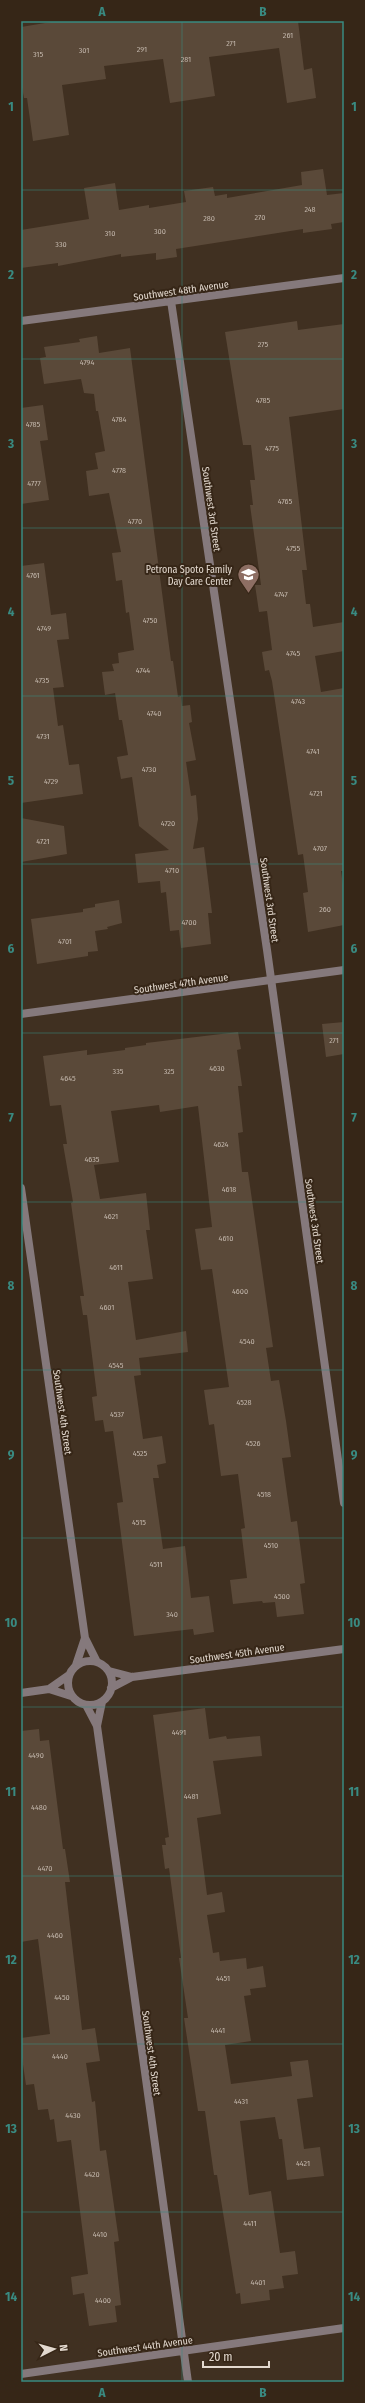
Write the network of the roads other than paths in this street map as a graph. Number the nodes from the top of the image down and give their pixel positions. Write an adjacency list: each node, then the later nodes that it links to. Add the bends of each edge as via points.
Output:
1 (344, 278): 2 (street, Southwest 48th Avenue)
2 (171, 301): 3 (street, Southwest 48th Avenue); 5 (street, Southwest 3rd Street)
3 (21, 321)
4 (344, 970): 5 (street, Southwest 47th Avenue)
5 (271, 981): 6 (street, Southwest 47th Avenue); 8 (street, Southwest 3rd Street)
6 (21, 1014)
7 (21, 1188): 9 (street, Southwest 4th Street)
8 (344, 1503)
9 (85, 1638): 11 (street, Southwest 4th Street); 12 (street, Southwest 4th Street)
10 (344, 1649): 15 (street, Southwest 45th Avenue)
11 (97, 1662): 12 (street, via 82,1662); 13 (street)
12 (76, 1665): 14 (street)
13 (109, 1671): 15 (street, Southwest 45th Avenue); 16 (street)
14 (69, 1675): 17 (street); 19 (street, via 67,1685)
15 (132, 1677): 16 (street, Southwest 45th Avenue)
16 (112, 1688): 20 (street)
17 (49, 1689): 18 (street); 19 (street)
18 (21, 1693)
19 (71, 1696): 21 (street)
20 (102, 1702): 21 (street); 22 (street, Southwest 4th Street)
21 (86, 1706): 22 (street, Southwest 4th Street)
22 (97, 1726): 24 (street, Southwest 4th Street)
23 (344, 2328): 24 (street, Southwest 44th Avenue)
24 (184, 2350): 25 (street, Southwest 44th Avenue); 26 (street, Southwest 4th Street)
25 (21, 2374)
26 (188, 2382)

